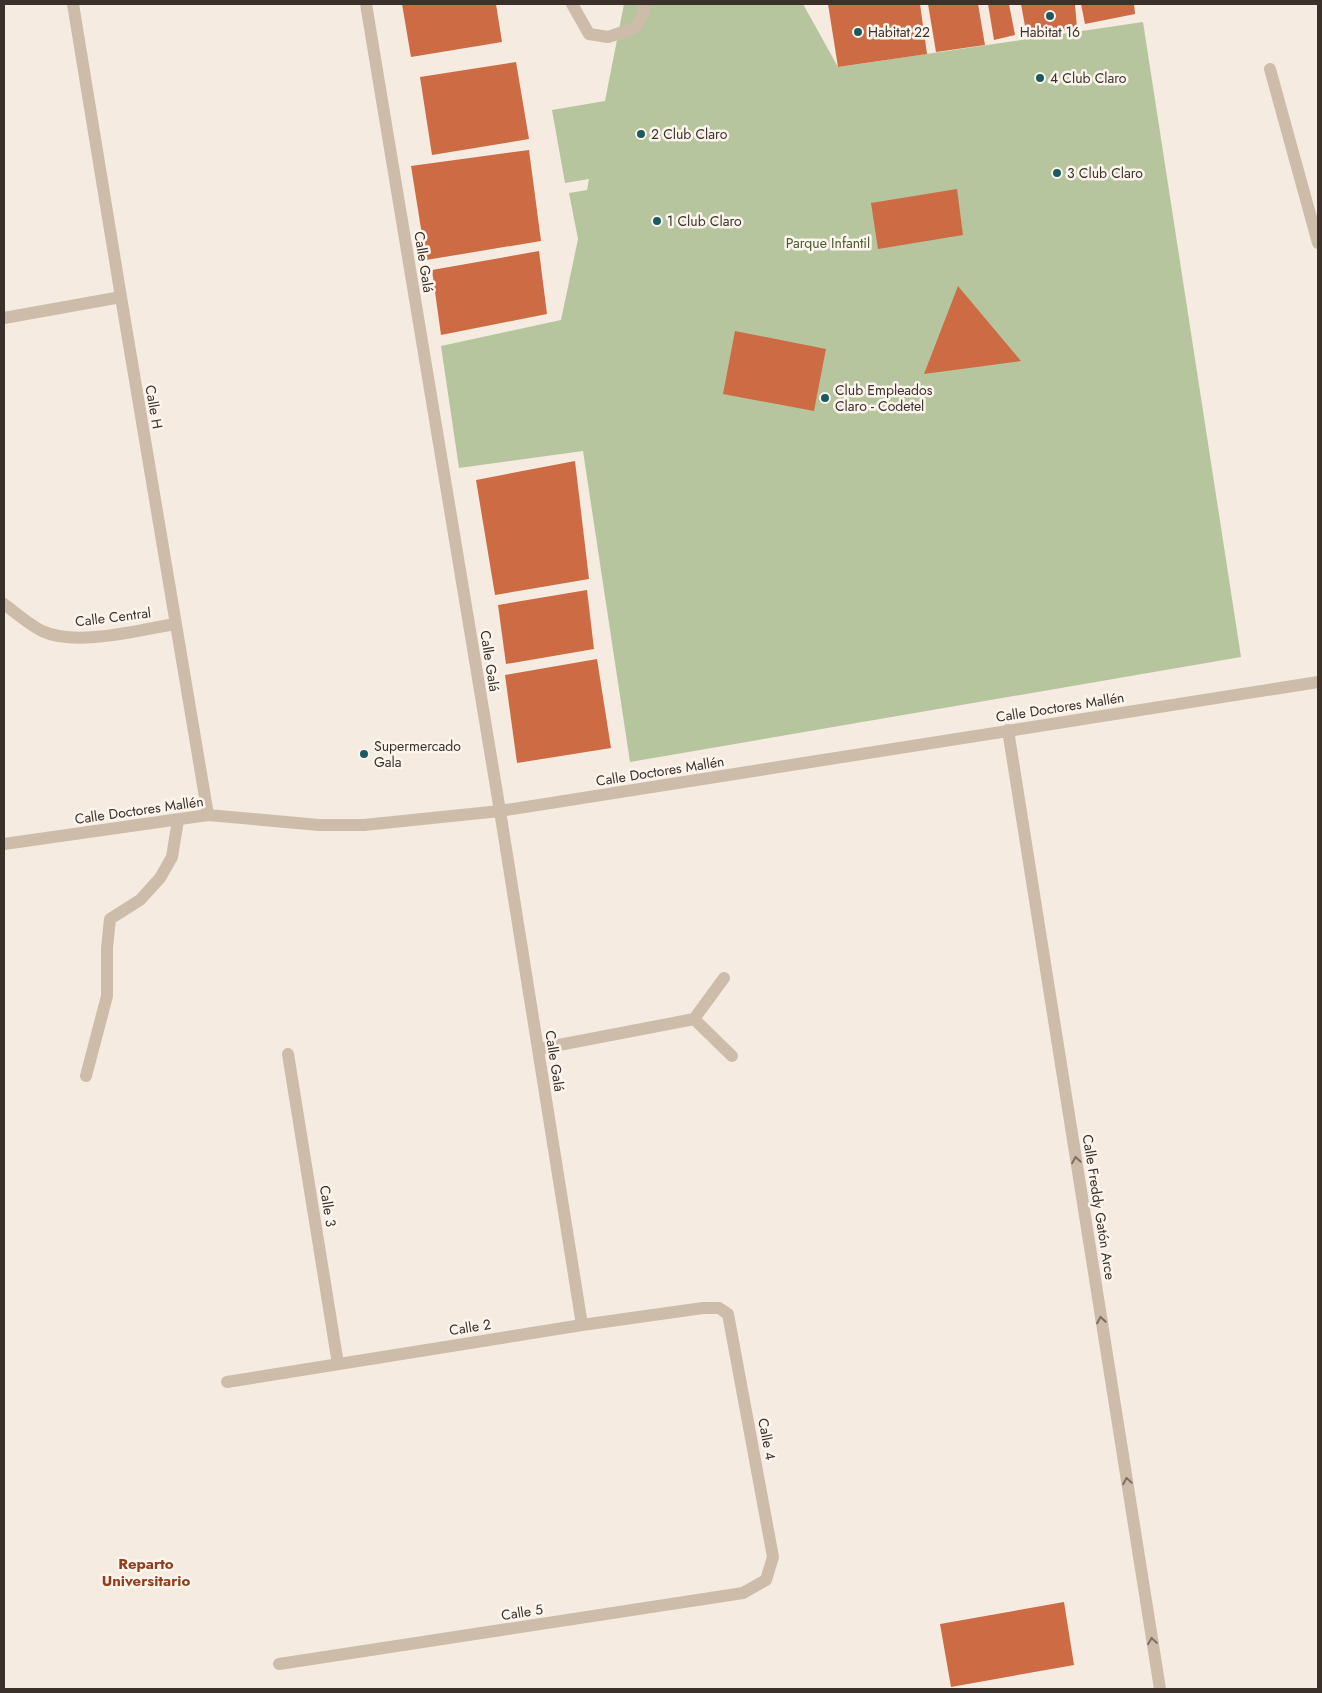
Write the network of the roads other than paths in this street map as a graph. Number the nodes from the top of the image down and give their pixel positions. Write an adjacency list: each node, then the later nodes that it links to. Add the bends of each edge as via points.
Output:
1 (74, 4): 7 (street, Calle H)
2 (366, 4): 13 (street, Calle Galá)
3 (572, 4): 4 (street, via 589,34 608,37 635,28 644,13)
4 (643, 4)
5 (1270, 69): 6 (street)
6 (1318, 243)
7 (120, 297): 8 (street); 10 (street, Calle H)
8 (4, 318)
9 (4, 604): 10 (street, Calle Central, via 42,631 69,638 99,637)
10 (176, 624): 14 (street, Calle H)
11 (1318, 682): 12 (street, Calle Doctores Mallén)
12 (1008, 730): 13 (street, Calle Doctores Mallén); 29 (street, Calle Freddy Gatón Arce, one-way to 12)
13 (500, 811): 14 (street, Calle Doctores Mallén, via 364,825 318,825); 19 (street, Calle Galá)
14 (208, 815): 15 (street, Calle Doctores Mallén)
15 (178, 820): 16 (street, Calle Doctores Mallén); 22 (street, via 172,856 160,878 140,900 110,919 107,996)
16 (4, 844)
17 (724, 978): 18 (street)
18 (694, 1018): 19 (street); 21 (street)
19 (538, 1048): 24 (street, Calle Galá)
20 (288, 1054): 25 (street, Calle 3)
21 (732, 1056)
22 (86, 1076)
23 (719, 1308): 24 (street, Calle 2); 27 (street, Calle 4, via 728,1314 773,1557)
24 (582, 1324): 25 (street, Calle 2)
25 (338, 1364): 26 (street, Calle 2)
26 (227, 1382)
27 (766, 1580): 28 (street, Calle 5, via 743,1593)
28 (279, 1664)
29 (1160, 1689)

